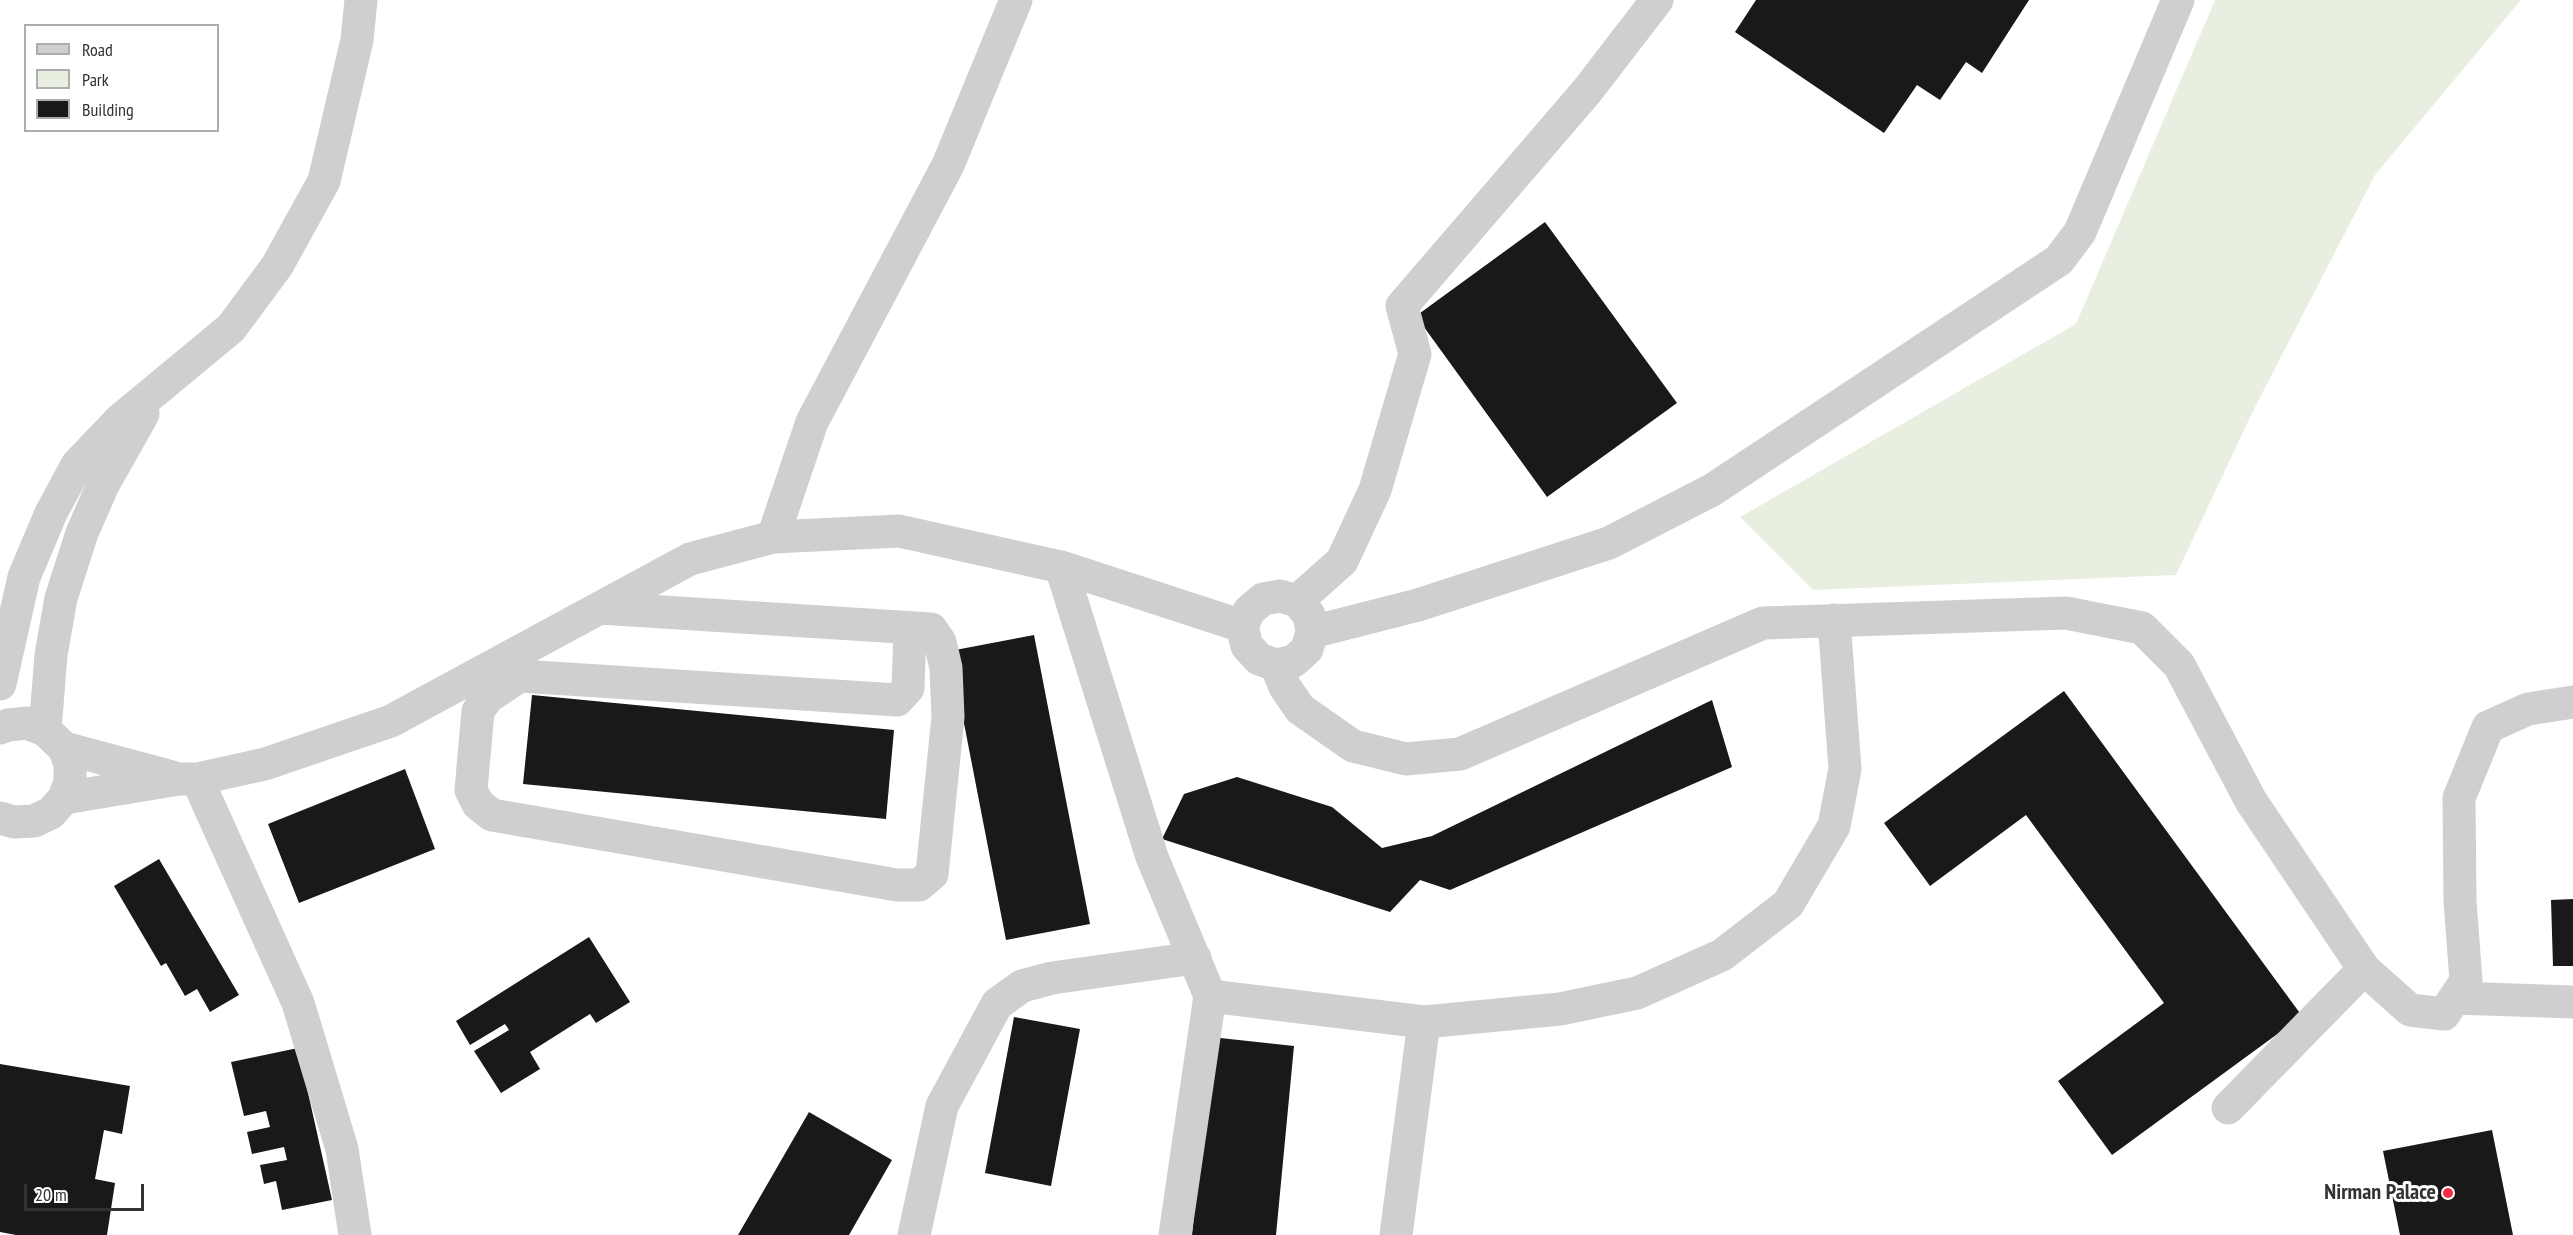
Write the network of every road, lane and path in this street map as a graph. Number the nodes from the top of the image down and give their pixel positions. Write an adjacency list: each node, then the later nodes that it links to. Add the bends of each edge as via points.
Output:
1 (361, 0): 5 (street, via 357,40 324,181 277,266 231,328)
2 (1016, 0): 6 (street, via 948,165 812,422)
3 (1657, 0): 8 (street, via 1587,91 1402,306 1415,354 1375,490 1342,561)
4 (2178, 0): 13 (street, via 2080,232 2059,260 1712,490 1609,543 1418,605)
5 (154, 394): 15 (street, via 120,420 77,465 51,513 24,577); 18 (street, via 103,485 61,598 51,655)
6 (772, 537): 7 (street, via 899,531); 9 (street, via 690,559)
7 (1061, 567): 11 (street); 22 (street, via 1152,857)
8 (1297, 601): 11 (street, via 1280,596 1263,599 1249,611); 13 (street, via 1309,615)
9 (600, 609): 12 (street); 19 (street, via 391,721 265,764)
10 (1834, 620): 14 (street, via 1763,623 1460,754 1406,759 1353,746 1300,709); 23 (street, via 2066,613 2142,628 2179,665 2251,801); 27 (street, via 1845,769 1834,826 1788,904 1722,956 1637,993 1560,1009)
11 (1242, 626): 14 (street, via 1247,646 1259,659)
12 (910, 628): 12 (street, via 931,629 940,642 948,717 932,874 920,885 897,885 492,815 478,804 471,790 478,711 488,697 520,676 897,700 908,688)
13 (1312, 632): 14 (street, via 1307,649 1294,661)
14 (1276, 665)
15 (0, 684)
16 (2573, 702): 25 (street, via 2528,709 2488,727 2459,798 2466,981)
17 (0, 728): 18 (street, via 27,723)
18 (55, 739): 19 (street); 20 (street, via 70,764 70,782)
19 (188, 779): 20 (street); 29 (street, via 298,1003 342,1149)
20 (64, 798): 21 (street, via 51,813 34,821)
21 (0, 818)
22 (1195, 958): 24 (street); 30 (street, via 1052,978 1022,986 997,1004 942,1106)
23 (2364, 969): 25 (street, via 2410,1010 2444,1014); 28 (street)
24 (1210, 996): 27 (street); 31 (street)
25 (2454, 998): 26 (street)
26 (2573, 1002)
27 (1424, 1022): 32 (street)
28 (2228, 1108)
29 (355, 1235)
30 (914, 1235)
31 (1174, 1235)
32 (1396, 1235)

